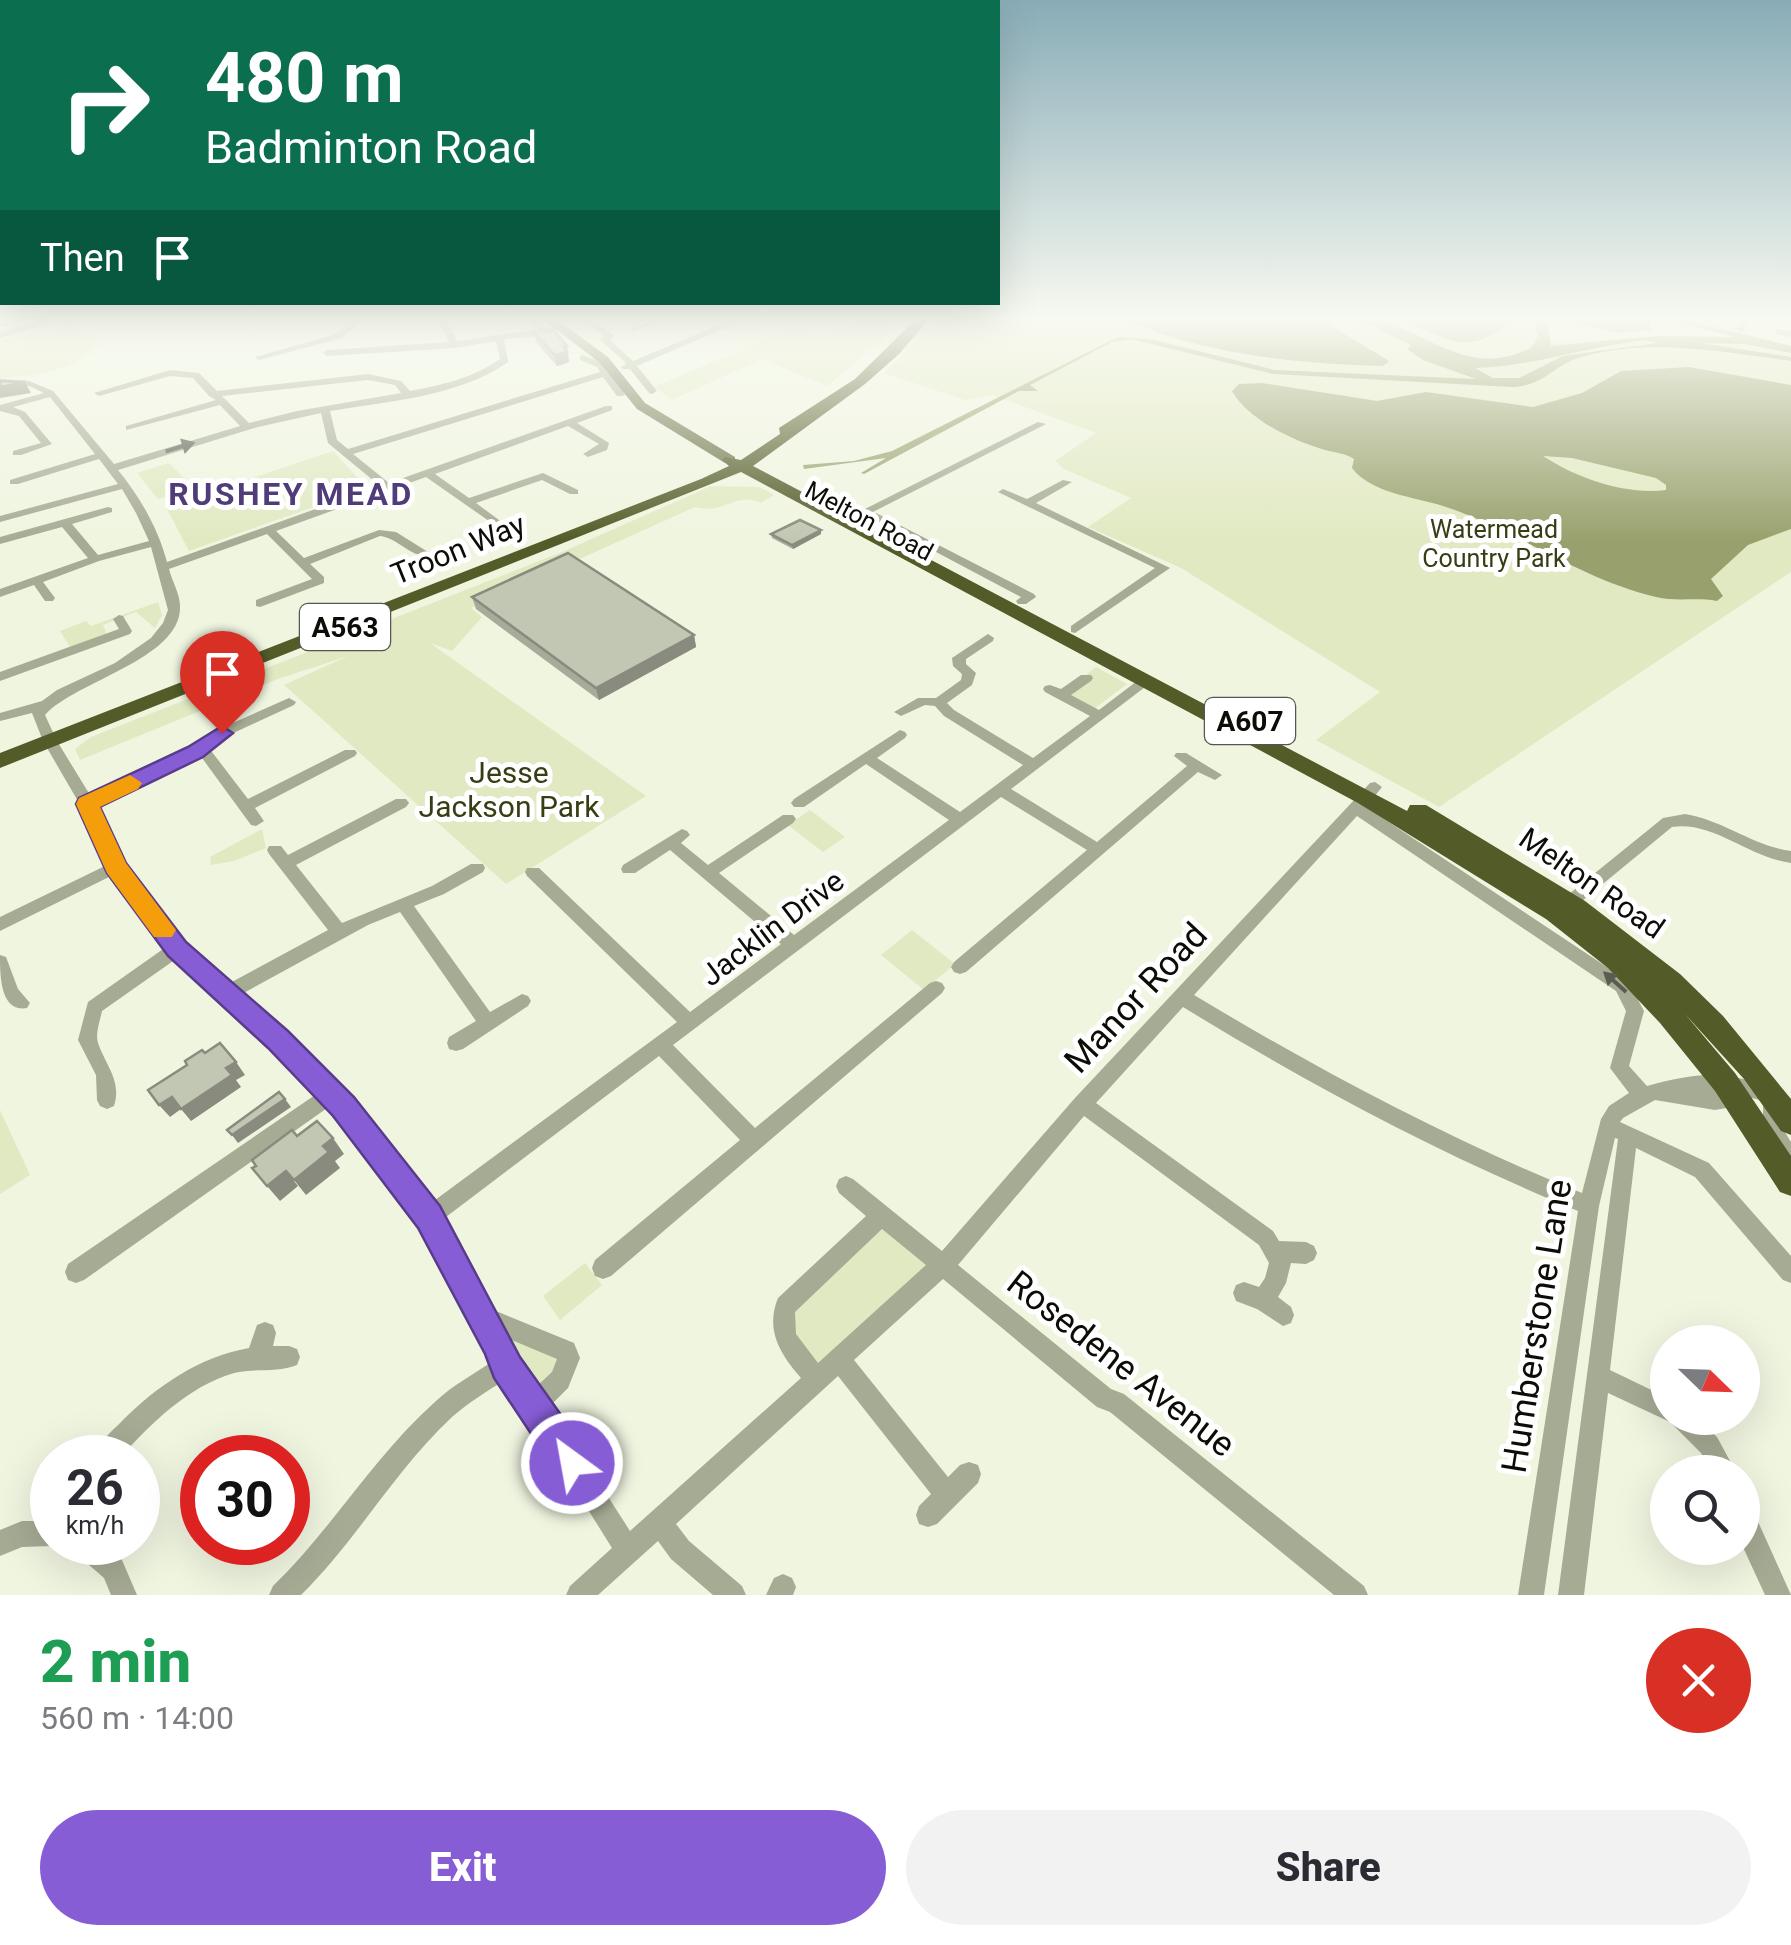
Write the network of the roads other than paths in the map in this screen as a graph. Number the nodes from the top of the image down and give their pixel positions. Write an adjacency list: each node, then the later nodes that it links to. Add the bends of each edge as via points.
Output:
1 (48, 391): 12 (street)
2 (106, 391): 11 (street)
3 (210, 391): 15 (street)
4 (261, 391): 15 (street)
5 (405, 391): 14 (street)
6 (420, 391): 14 (street)
7 (545, 391): 27 (street)
8 (636, 391): 13 (main road, Melton Road / A607)
9 (636, 391): 13 (street)
10 (844, 391): 22 (highway)
11 (100, 393)
12 (51, 394): 17 (street); 29 (street)
13 (638, 394): 30 (main road, Melton Road / A607, via 660,419)
14 (408, 395): 18 (street)
15 (216, 398): 24 (street); 25 (street)
16 (577, 403): 20 (street)
17 (1, 407): 26 (street, via 22,414 47,444)
18 (325, 408): 25 (street); 27 (street, via 332,441)
19 (609, 408): 20 (street)
20 (595, 414): 21 (street)
21 (570, 422): 28 (street, via 604,443); 32 (street)
22 (802, 424): 30 (highway); 33 (highway, via 776,452)
23 (1041, 424): 46 (street)
24 (137, 427)
25 (247, 427): 31 (street, one-way to 25)
26 (17, 452)
27 (345, 453): 37 (street)
28 (588, 454)
29 (101, 455): 31 (street); 34 (street)
30 (742, 460): 33 (highway, Melton Road / A607); 35 (highway, Troon Way); 45 (highway, Troon Way)
31 (113, 468): 36 (street)
32 (428, 473): 37 (street); 41 (street)
33 (777, 477): 35 (highway, Melton Road / A607); 46 (highway, Melton Road / A607); 52 (highway, Melton Road / A607)
34 (14, 482)
35 (706, 482): 45 (highway, Troon Way)
36 (126, 485): 44 (street); 51 (street)
37 (387, 488): 49 (street)
38 (1063, 489): 42 (street)
39 (574, 492): 41 (street, via 544,476)
40 (1003, 492): 42 (street)
41 (468, 502): 48 (street)
42 (1028, 504): 64 (street, via 1164,568)
43 (108, 510): 47 (street)
44 (0, 519)
45 (602, 522): 76 (highway, Troon Way / A563)
46 (880, 522): 52 (highway, Melton Road); 57 (street)
47 (65, 523): 50 (street); 54 (street)
48 (498, 524)
49 (269, 530): 55 (street); 56 (street)
50 (0, 542)
51 (157, 542): 54 (street); 56 (street)
52 (912, 552): 57 (highway, Melton Road / A607); 61 (highway, Melton Road / A607)
53 (424, 554): 55 (street, via 379,533)
54 (95, 559): 58 (street)
55 (302, 563): 62 (street, via 320,580)
56 (164, 567): 70 (street, via 175,612 161,635 113,672)
57 (980, 576): 61 (highway, via 964,580); 64 (highway, Melton Road / A607)
58 (36, 580): 59 (street); 60 (street)
59 (0, 592)
60 (50, 598)
61 (996, 602): 67 (highway, Melton Road / A607)
62 (260, 604)
63 (118, 618): 66 (street, via 126,630)
64 (1075, 629): 67 (highway, Melton Road / A607)
65 (985, 643): 69 (street, via 958,662 967,682)
66 (0, 677)
67 (1153, 677): 73 (street, Jacklin Drive); 84 (highway, Melton Road / A607); 84 (highway, Melton Road / A607)
68 (1086, 678): 73 (street, via 1056,692)
69 (939, 702): 72 (street); 81 (street)
70 (44, 705): 74 (street); 76 (street, via 39,718)
71 (281, 709): 77 (street, via 222,733)
72 (900, 712)
73 (1100, 716): 81 (street, Jacklin Drive)
74 (0, 717)
75 (872, 734): 79 (street, via 893,740)
76 (50, 742): 80 (highway, Troon Way / A563); 87 (street)
77 (196, 752): 87 (street); 88 (street, via 207,755)
78 (350, 753): 88 (street)
79 (868, 758): 85 (street); 90 (street)
80 (0, 761)
81 (1035, 766): 83 (street, Jacklin Drive)
82 (1215, 775): 92 (street, via 1189,760)
83 (1001, 790): 90 (street, Jacklin Drive); 92 (street)
84 (1366, 798): 100 (highway, Melton Road / A607); 109 (street, Manor Road); 118 (street, one-way to 84, via 1619,1068 1635,1012 1622,986)
85 (810, 799)
86 (401, 803): 102 (street, via 281,856)
87 (88, 804): 94 (street)
88 (246, 806): 89 (street)
89 (256, 820)
90 (962, 821): 103 (street, Jacklin Drive)
91 (777, 822): 97 (street)
92 (1098, 849): 106 (street, via 972,945)
93 (1791, 857): 100 (street, via 1766,854 1714,826 1680,819)
94 (116, 867): 101 (street); 104 (street)
95 (477, 868): 99 (street)
96 (629, 869): 97 (street, via 676,839)
97 (707, 873): 103 (street)
98 (535, 880): 113 (street)
99 (404, 904): 102 (street); 112 (street)
100 (1564, 907): 116 (highway, Melton Road / A607, via 1629,958 1670,1015)
101 (0, 924)
102 (339, 932): 108 (street)
103 (794, 945): 113 (street, Jacklin Drive)
104 (177, 949): 108 (street); 120 (street, via 94,1007 87,1040 105,1075)
105 (0, 962): 111 (street)
106 (960, 967)
107 (936, 988): 124 (street, via 904,1002)
108 (226, 994): 117 (street)
109 (1182, 997): 121 (street, Manor Road); 128 (street, via 1345,1094 1500,1171)
110 (522, 1001): 112 (street)
111 (20, 1003)
112 (488, 1023): 114 (street)
113 (690, 1023): 115 (street, Jacklin Drive)
114 (456, 1042)
115 (661, 1046): 124 (street); 130 (street, Jacklin Drive)
116 (1738, 1082): 118 (street, via 1715,1101); 119 (highway, A607); 126 (highway, A607)
117 (331, 1094): 130 (street); 135 (street)
118 (1648, 1094): 123 (street, via 1616,1112)
119 (1782, 1096): 122 (highway, A607); 125 (street, A607, via 1773,1130)
120 (108, 1100)
121 (1082, 1104): 131 (street); 134 (street, Manor Road)
122 (1791, 1122)
123 (1618, 1130): 128 (street, Humberstone Lane); 136 (street, via 1702,1170); 142 (street)
124 (755, 1142): 133 (street)
125 (1791, 1161)
126 (1791, 1182)
127 (846, 1186): 129 (street, Rosedene Avenue)
128 (1589, 1206): 163 (street, Humberstone Lane)
129 (881, 1216): 134 (street, Rosedene Avenue); 143 (street, via 786,1306 785,1338)
130 (429, 1217): 138 (street)
131 (1276, 1251): 132 (street); 137 (street, via 1279,1272 1254,1296)
132 (1306, 1252)
133 (608, 1258)
134 (942, 1268): 140 (street, Manor Road); 162 (street, Rosedene Avenue)
135 (76, 1272)
136 (1791, 1272)
137 (1283, 1315)
138 (483, 1317): 141 (street); 145 (street, via 566,1351 560,1380)
139 (289, 1357): 146 (street, via 262,1344 190,1380)
140 (840, 1359): 143 (street, Manor Road); 150 (street)
141 (506, 1366): 145 (street); 159 (street, via 444,1408)
142 (1599, 1377): 144 (street); 164 (street)
143 (817, 1379): 152 (street, Manor Road)
144 (1650, 1402)
145 (535, 1404): 155 (street)
146 (123, 1435)
147 (1699, 1435): 148 (street)
148 (1715, 1455)
149 (969, 1474): 150 (street)
150 (946, 1495): 151 (street)
151 (928, 1515)
152 (661, 1524): 155 (street, Manor Road); 161 (street, via 680,1550)
153 (30, 1533): 154 (street)
154 (0, 1544)
155 (629, 1552): 160 (street, Manor Road)
156 (1760, 1555): 165 (street)
157 (107, 1565): 158 (street)
158 (124, 1595)
159 (282, 1595)
160 (579, 1595)
161 (733, 1595)
162 (1355, 1595)
163 (1531, 1595)
164 (1570, 1595)
165 (1778, 1595)

